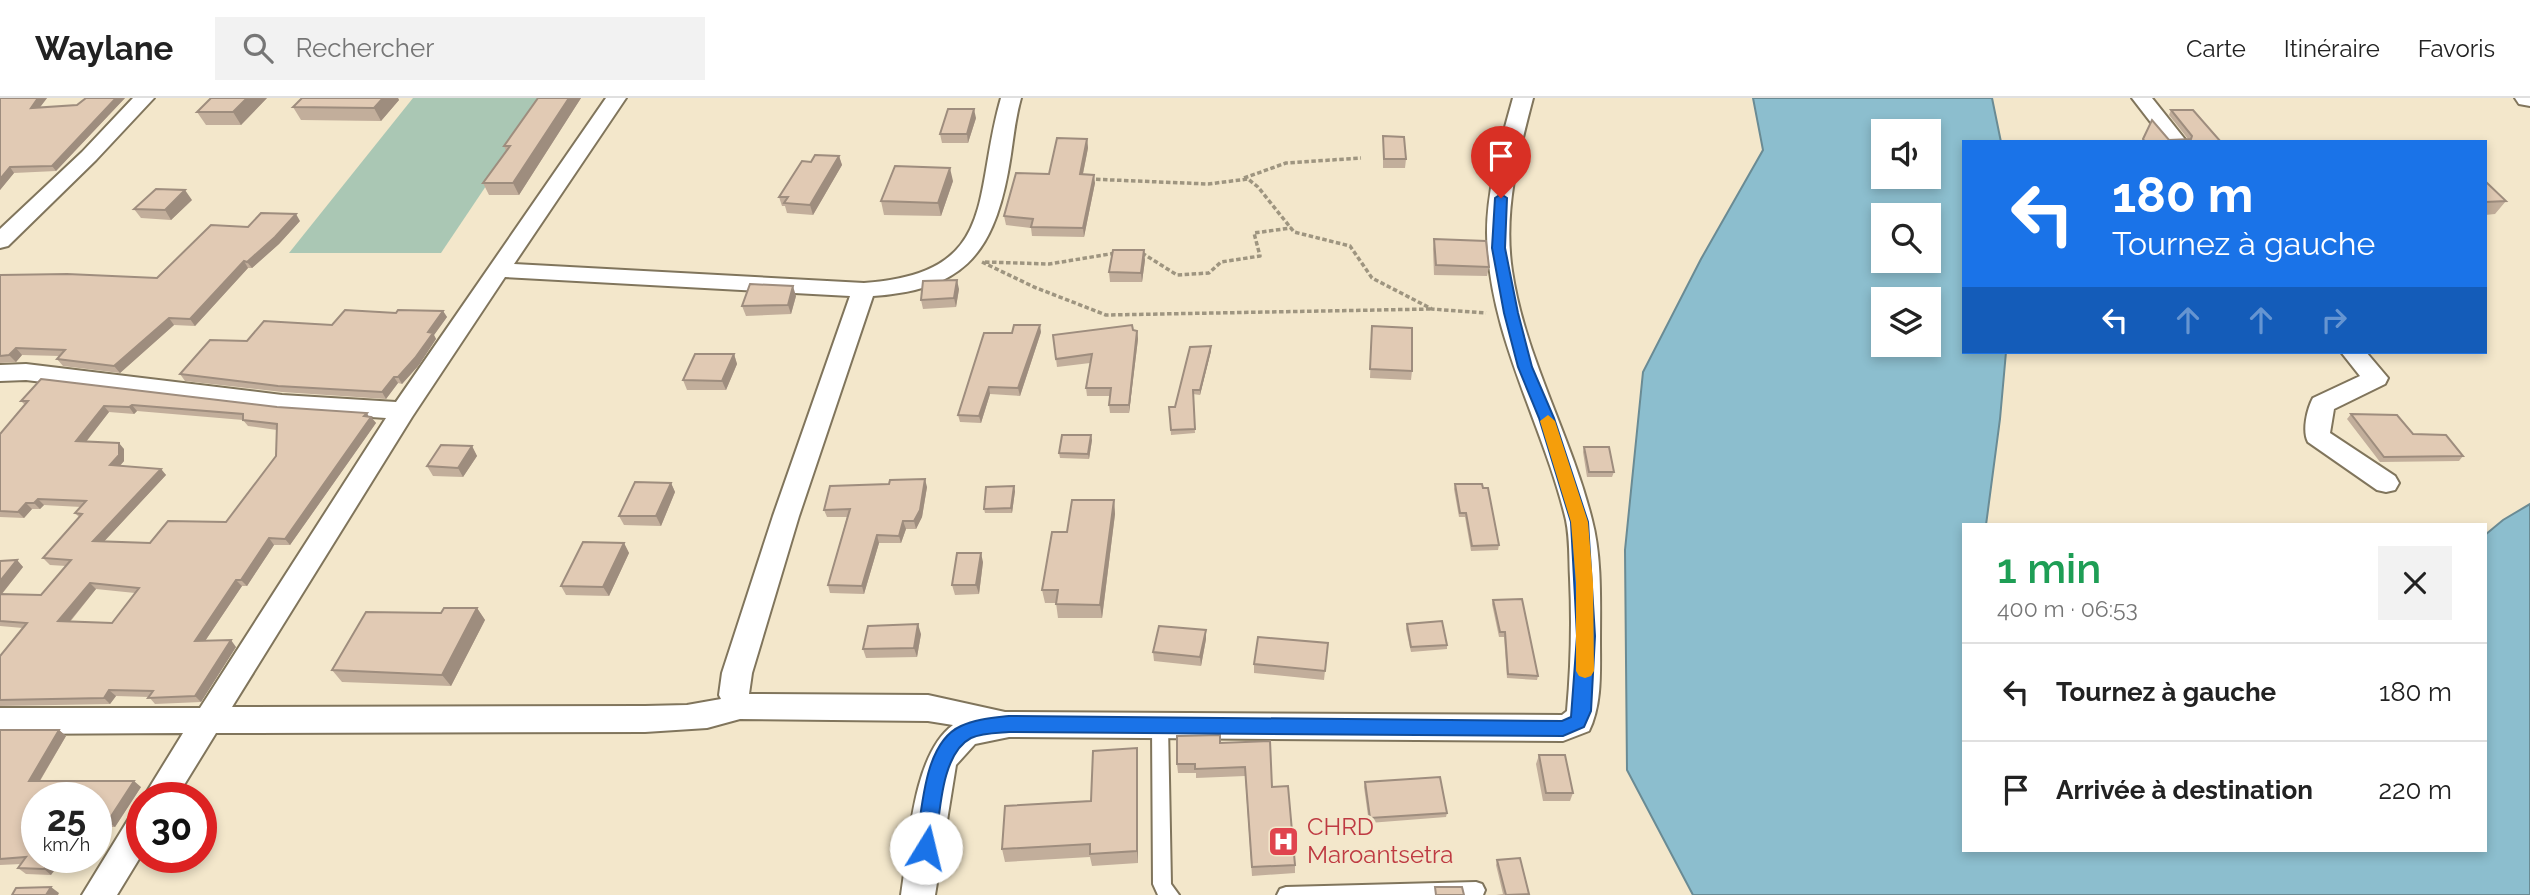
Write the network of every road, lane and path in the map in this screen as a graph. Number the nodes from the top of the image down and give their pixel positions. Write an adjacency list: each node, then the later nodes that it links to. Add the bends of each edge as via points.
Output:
1 (144, 98): 11 (street)
2 (616, 98): 15 (street)
3 (1011, 98): 14 (street, via 998,175 972,248)
4 (1523, 98): 18 (street, via 1499,212 1499,248)
5 (2142, 98): 6 (street)
6 (2175, 140)
7 (1361, 158): 9 (path, via 1299,162)
8 (1077, 179): 9 (path, via 1208,184)
9 (1244, 179): 10 (path, via 1258,187)
10 (1290, 228): 13 (path, via 1254,233 1260,256 1221,262 1209,273 1177,275 1141,253); 17 (path, via 1302,236 1350,246 1366,273)
11 (0, 241)
12 (1121, 253): 14 (path, via 1049,264)
13 (1131, 253)
14 (972, 260): 16 (street, via 921,283); 17 (path, via 1106,315)
15 (498, 270): 16 (street); 21 (street)
16 (864, 290): 23 (street, via 737,673 734,695)
17 (1432, 309): 18 (path)
18 (1511, 313): 27 (street, via 1525,367 1547,418 1580,522 1586,636 1578,722 1563,728)
19 (2355, 354): 22 (street, via 2376,378 2322,404 2317,436)
20 (0, 373): 21 (street)
21 (403, 411): 24 (street)
22 (2386, 483)
23 (739, 706): 24 (street, via 717,713 603,719); 26 (street, via 928,708)
24 (206, 720): 25 (street); 28 (street)
25 (0, 721)
26 (1009, 724): 27 (street); 32 (street, via 965,732 943,755)
27 (1160, 725): 33 (lane, via 1162,884)
28 (169, 782)
29 (126, 851): 31 (street)
30 (1476, 890): 34 (lane)
31 (99, 895)
32 (918, 895)
33 (1170, 895)
34 (1286, 895)

